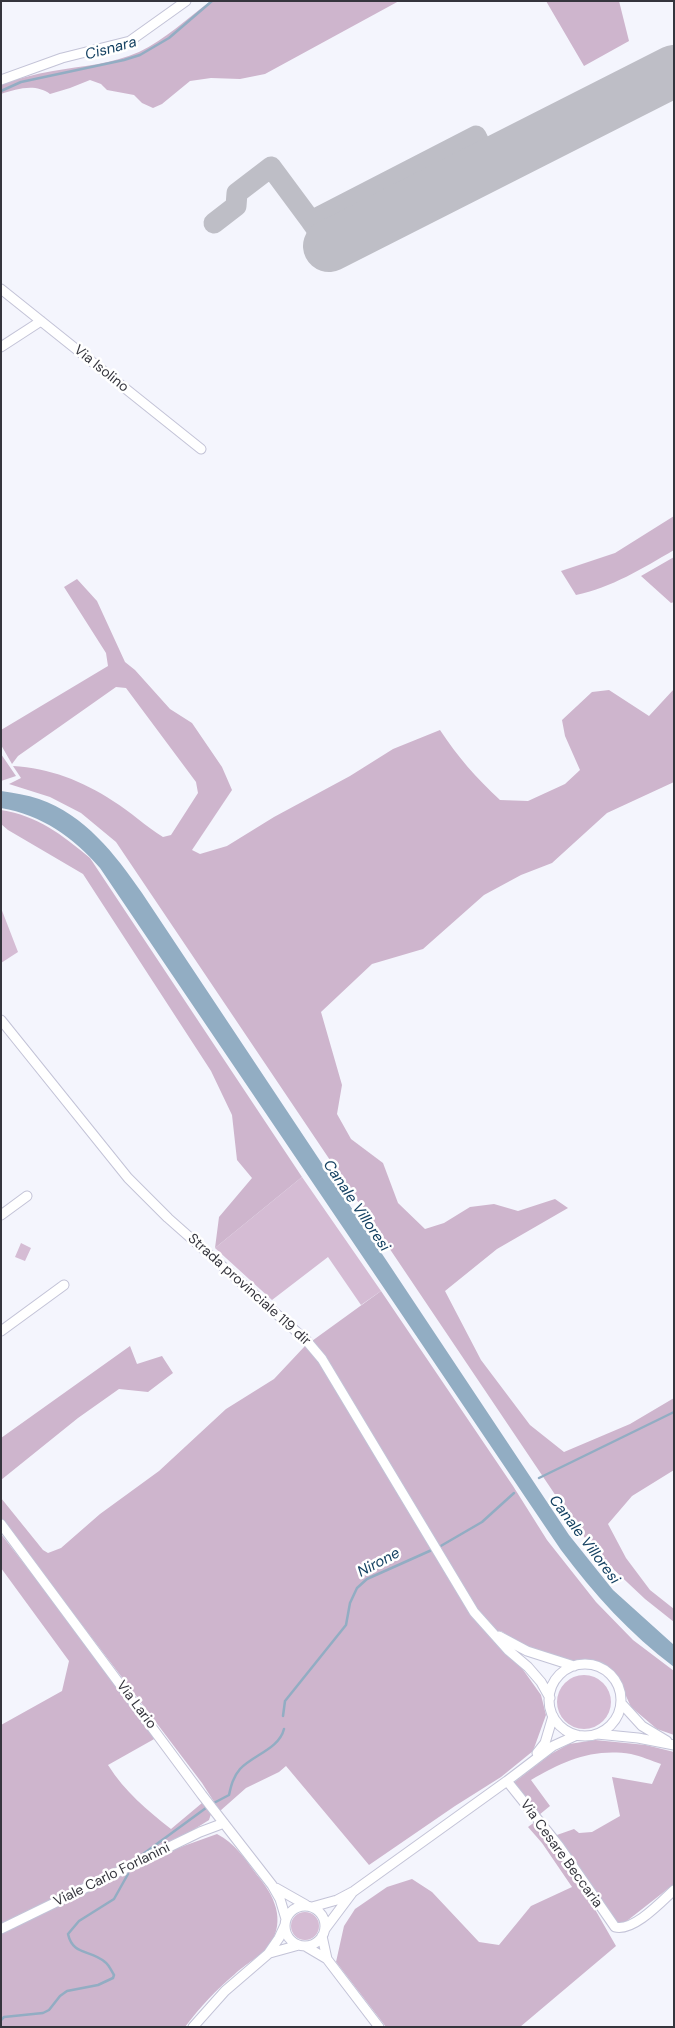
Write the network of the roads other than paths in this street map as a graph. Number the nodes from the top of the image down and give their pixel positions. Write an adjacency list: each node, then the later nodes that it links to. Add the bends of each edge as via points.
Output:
1 (186, 1): 2 (street, via 130,41 62,58)
2 (1, 80)
3 (1, 289): 4 (street, Via Isolino)
4 (41, 321): 5 (street); 6 (street, Via Isolino)
5 (1, 347)
6 (201, 449)
7 (1, 1020): 13 (street, Strada provinciale 119 dir, via 128,1178 168,1218 312,1346 474,1612)
8 (27, 1196): 9 (street)
9 (1, 1215)
10 (64, 1285): 11 (street)
11 (1, 1331)
12 (1, 1524): 23 (street, Via Lario)
13 (496, 1635): 14 (street, Strada provinciale 119 dir, via 527,1651); 15 (street, Strada provinciale 119 dir, via 541,1682)
14 (574, 1666): 15 (street, via 557,1678); 16 (street, via 594,1666 607,1672 616,1683)
15 (550, 1698): 17 (street)
16 (621, 1703): 18 (street, via 613,1722); 20 (street, via 642,1726)
17 (553, 1716): 19 (street, via 561,1726); 21 (street, via 545,1743)
18 (596, 1734): 19 (street); 20 (street)
19 (577, 1735): 21 (street, via 553,1746)
20 (673, 1744)
21 (531, 1762): 22 (street)
22 (507, 1781): 25 (street, Via Cesare Beccaria, via 559,1846 614,1928 631,1924); 26 (street)
23 (224, 1823): 24 (street, Via Lario); 29 (street, Viale Carlo Forlanini)
24 (272, 1885): 27 (street, Via Lario); 28 (street, Via Lario, via 280,1900)
25 (674, 1890)
26 (354, 1891): 27 (street, via 337,1900); 30 (street)
27 (309, 1906): 28 (street, via 296,1908); 30 (street, via 321,1913 325,1923)
28 (285, 1922): 31 (street, via 288,1937); 32 (street)
29 (1, 1928)
30 (323, 1933): 31 (street, via 317,1942); 33 (street)
31 (302, 1945): 32 (street); 33 (street)
32 (268, 1954): 34 (street, via 225,1991)
33 (327, 1959): 35 (street)
34 (193, 2027)
35 (379, 2027)

